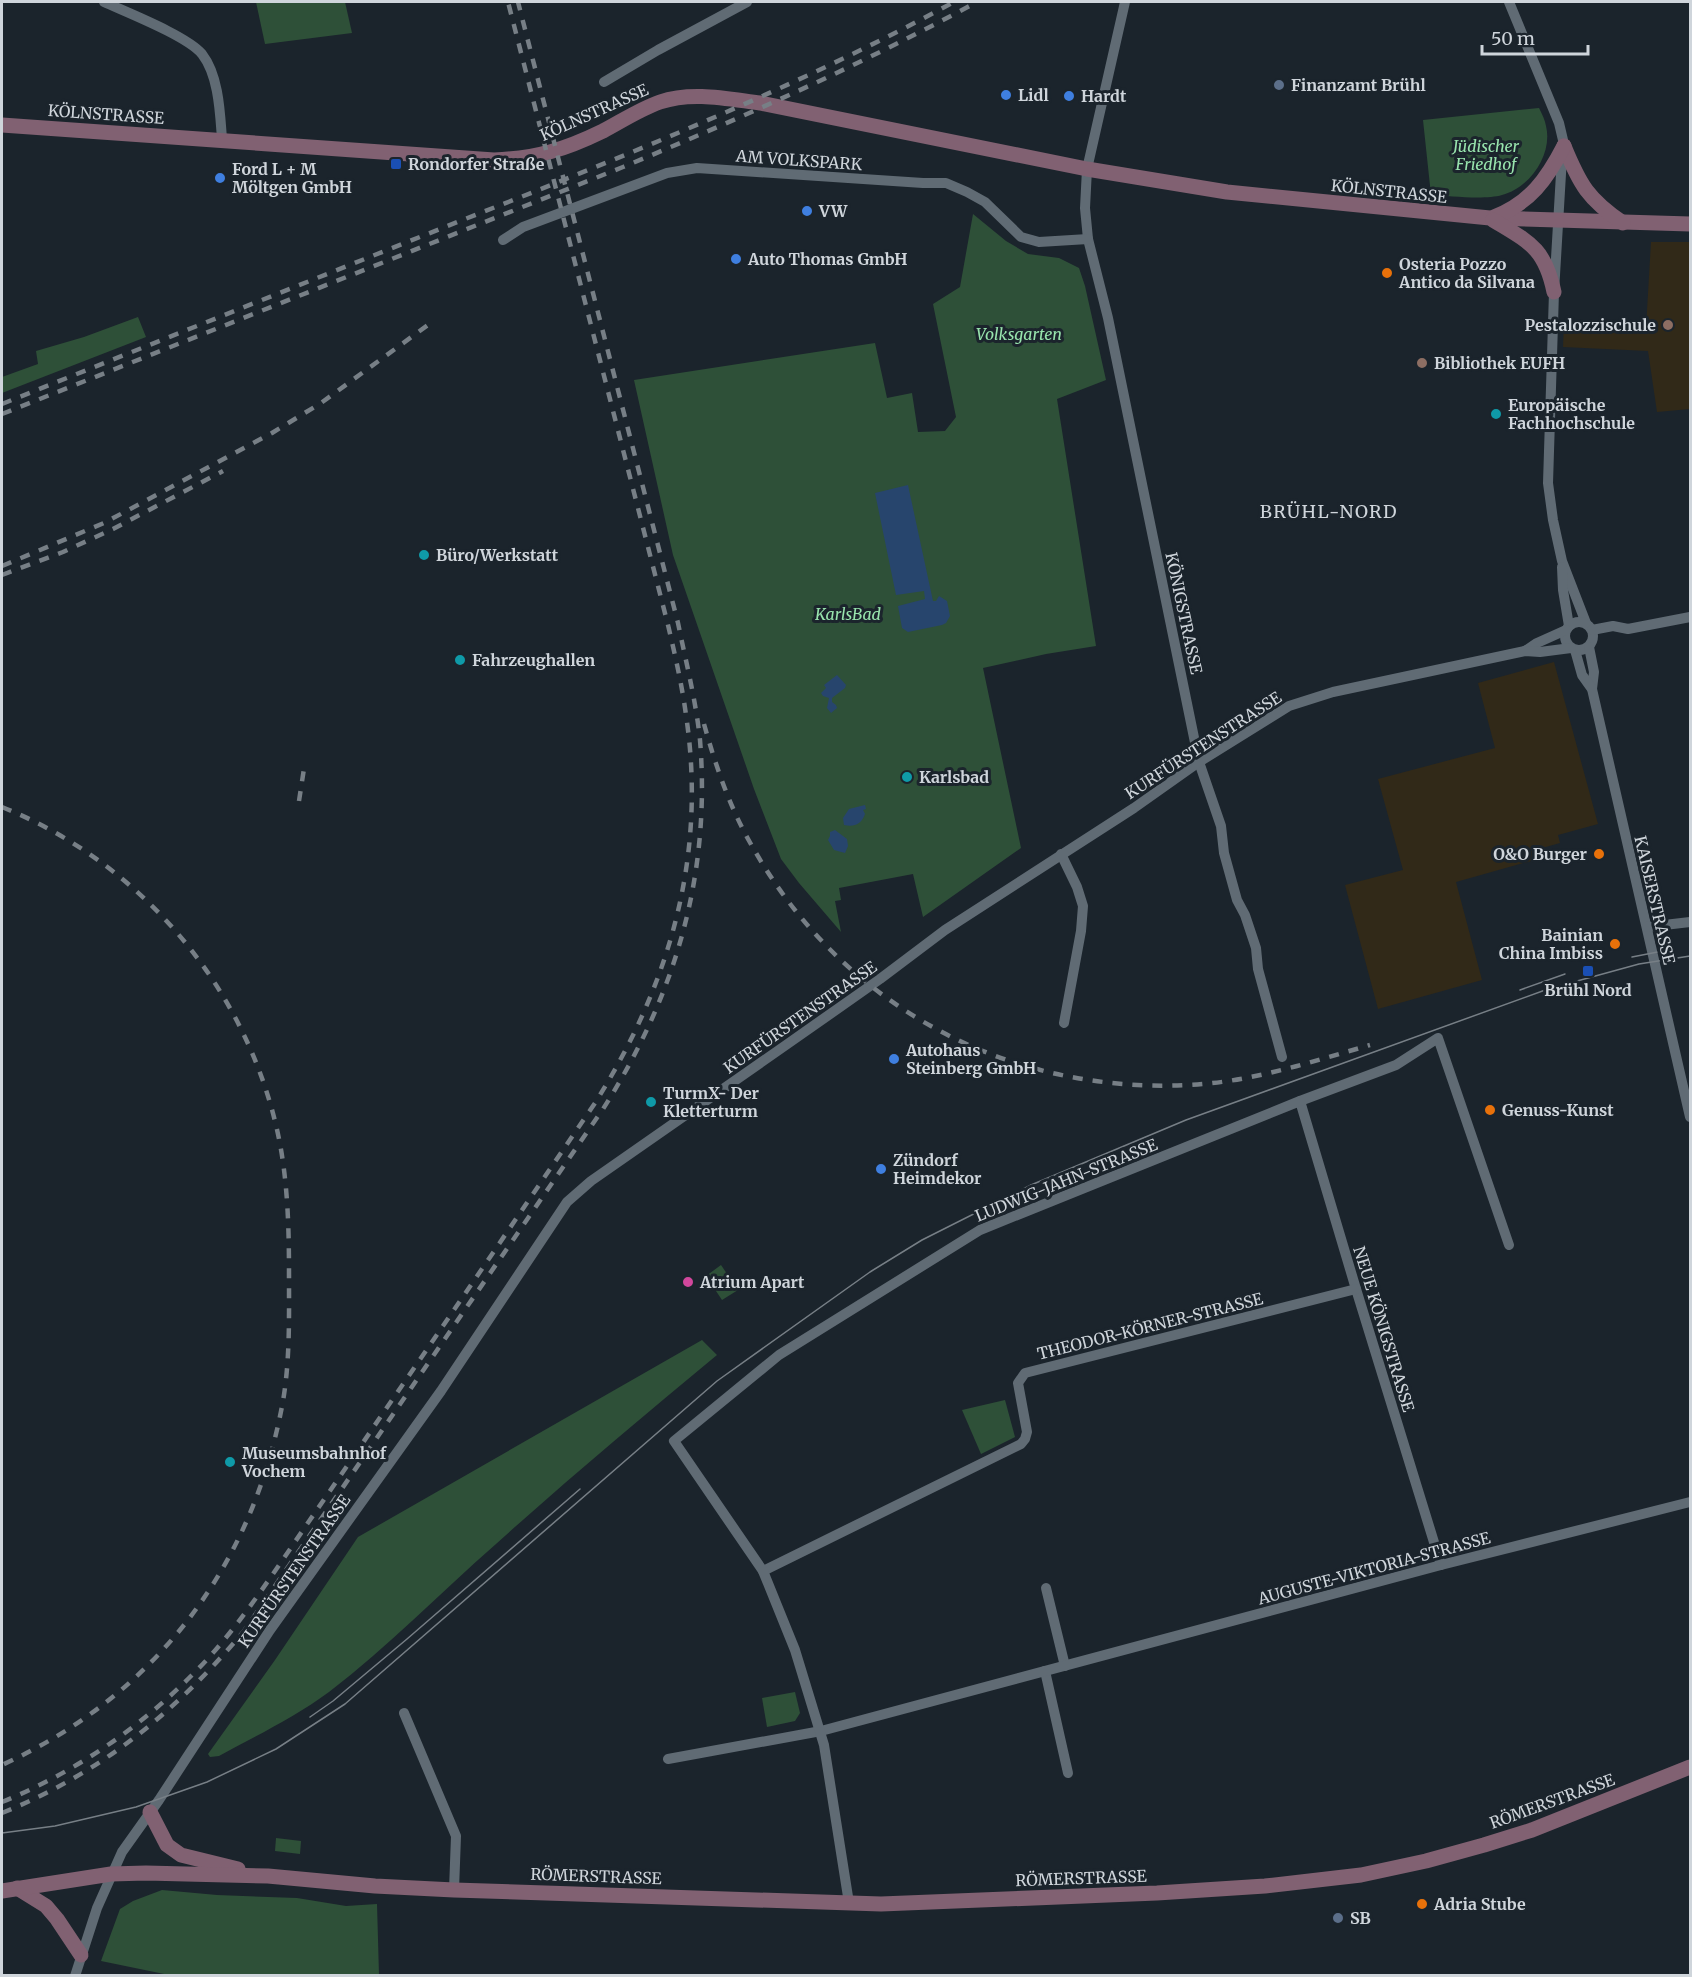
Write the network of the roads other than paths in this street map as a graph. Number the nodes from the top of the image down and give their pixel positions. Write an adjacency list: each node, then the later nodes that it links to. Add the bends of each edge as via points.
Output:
1 (104, 2): 7 (street, via 190,43 202,54 210,68 219,104)
2 (747, 2): 5 (street)
3 (1125, 2): 9 (street)
4 (1509, 2): 8 (street, via 1559,123)
5 (604, 82)
6 (2, 125): 7 (main road, KÖLNSTRASSE)
7 (222, 139): 9 (main road, KÖLNSTRASSE, via 520,159 566,147 661,101 715,97)
8 (1564, 146): 10 (main road, via 1551,172 1533,192); 11 (street); 12 (main road, via 1576,178 1587,194)
9 (1087, 169): 10 (main road, KÖLNSTRASSE, via 1227,192); 14 (street, KÖNIGSTRASSE, via 1085,208)
10 (1490, 219): 11 (main road, KÖLNSTRASSE); 16 (main road, via 1536,248)
11 (1558, 222): 12 (main road, KÖLNSTRASSE); 16 (street)
12 (1623, 223): 13 (main road, KÖLNSTRASSE)
13 (1690, 224)
14 (1089, 238): 15 (street, AM VOLKSPARK, via 1039,242 1021,237 985,202 946,183 697,168 656,177 523,227); 25 (street, KÖNIGSTRASSE)
15 (502, 240)
16 (1554, 292): 17 (street, via 1548,483)
17 (1562, 561): 19 (street); 20 (street)
18 (1690, 617): 19 (street, via 1628,629)
19 (1589, 626): 20 (street, via 1577,622); 21 (street, via 1593,639)
20 (1568, 628): 22 (street, via 1566,640); 23 (street, KURFÜRSTENSTRASSE)
21 (1589, 646): 22 (street); 24 (street, KAISERSTRASSE, via 1594,672)
22 (1573, 649): 23 (street, KURFÜRSTENSTRASSE); 24 (street, KAISERSTRASSE, via 1582,675)
23 (1525, 651): 25 (street, KURFÜRSTENSTRASSE, via 1333,692 1289,706)
24 (1592, 689): 28 (street, KAISERSTRASSE)
25 (1198, 762): 26 (street, KURFÜRSTENSTRASSE); 30 (street, KÖNIGSTRASSE, via 1221,826 1237,900 1256,948)
26 (1060, 854): 29 (street, via 1083,906); 46 (street, KURFÜRSTENSTRASSE, via 945,930 591,1181 567,1202 441,1391 270,1630)
27 (1690, 922): 28 (street)
28 (1647, 927): 32 (street, KAISERSTRASSE)
29 (1064, 1023)
30 (1282, 1057)
31 (1300, 1101): 33 (street, LUDWIG-JAHN-STRASSE, via 1396,1065 1438,1038); 34 (street, NEUE KÖNIGSTRASSE); 37 (street, LUDWIG-JAHN-STRASSE, via 980,1230 779,1355 674,1441)
32 (1690, 1117)
33 (1509, 1245)
34 (1356, 1289): 36 (street, NEUE KÖNIGSTRASSE); 37 (street, THEODOR-KÖRNER-STRASSE, via 1025,1373 1018,1383 1026,1432 1020,1444)
35 (1690, 1502): 36 (street, AUGUSTE-VIKTORIA-STRASSE)
36 (1441, 1565): 39 (street, AUGUSTE-VIKTORIA-STRASSE)
37 (763, 1571): 42 (street, via 795,1650)
38 (1046, 1588): 39 (street)
39 (1065, 1666): 40 (street, AUGUSTE-VIKTORIA-STRASSE)
40 (1045, 1671): 42 (street, AUGUSTE-VIKTORIA-STRASSE); 45 (street)
41 (404, 1713): 50 (street, via 456,1836)
42 (821, 1731): 43 (street, AUGUSTE-VIKTORIA-STRASSE); 52 (street)
43 (668, 1759)
44 (1690, 1767): 52 (main road, RÖMERSTRASSE, via 1532,1830 1426,1861 1361,1875 1265,1887 1157,1893)
45 (1068, 1773)
46 (150, 1812): 47 (street, KURFÜRSTENSTRASSE); 48 (main road, via 167,1845 181,1855)
47 (111, 1874): 48 (main road, RÖMERSTRASSE); 49 (main road, RÖMERSTRASSE); 53 (street, KURFÜRSTENSTRASSE)
48 (268, 1876): 50 (main road, RÖMERSTRASSE)
49 (17, 1888): 51 (main road, RÖMERSTRASSE); 53 (main road, via 46,1906)
50 (454, 1890): 52 (main road, RÖMERSTRASSE)
51 (2, 1891)
52 (849, 1903)
53 (81, 1955): 54 (street, KURFÜRSTENSTRASSE)
54 (75, 1976)

